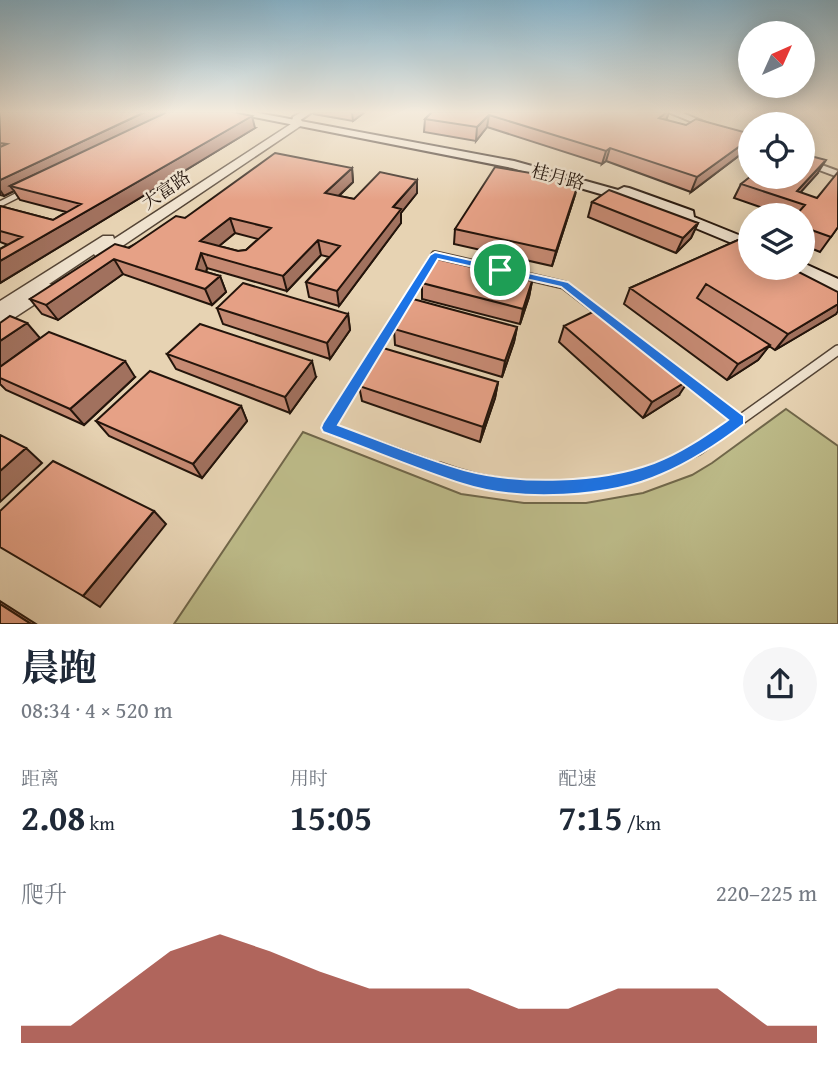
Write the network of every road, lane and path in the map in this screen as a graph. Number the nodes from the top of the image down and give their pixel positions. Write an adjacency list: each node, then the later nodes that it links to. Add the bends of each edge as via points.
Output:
1 (265, 141): 4 (street, 大富路)
2 (389, 141): 10 (main road, 桂月路, via 553,175 668,212)
3 (418, 141): 9 (main road, 桂月路, via 560,172)
4 (258, 146): 15 (street, 大富路); 17 (street, 大富路)
5 (815, 165): 6 (street)
6 (838, 174)
7 (24, 192): 8 (lane)
8 (0, 204)
9 (738, 234)
10 (738, 241)
11 (815, 267): 13 (main road)
12 (815, 275): 14 (main road)
13 (838, 278)
14 (838, 286)
15 (0, 308)
16 (608, 319): 20 (lane, via 564,285 435,255 328,428 465,478 551,487 607,482 656,470 698,450)
17 (0, 321)
18 (838, 350): 20 (lane)
19 (674, 369): 20 (lane)
20 (739, 420)

